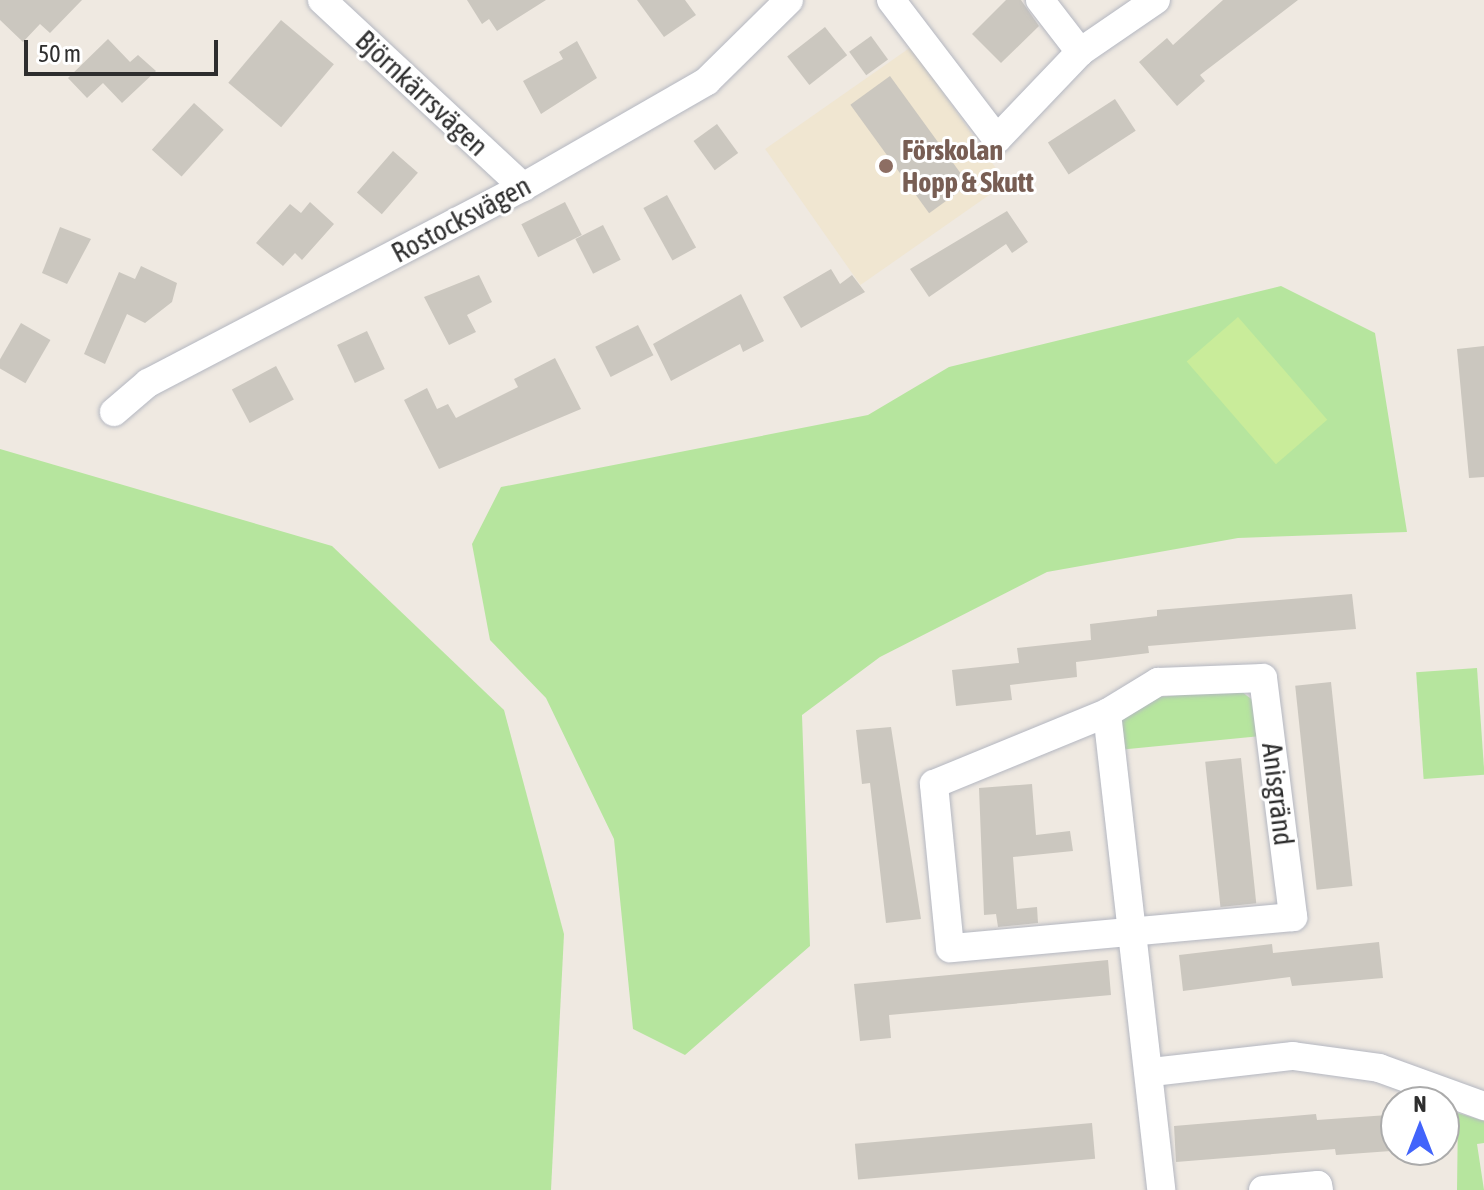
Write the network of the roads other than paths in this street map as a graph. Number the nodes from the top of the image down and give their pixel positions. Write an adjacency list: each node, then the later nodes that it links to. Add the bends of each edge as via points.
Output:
1 (322, 0): 7 (street, Björnkärrsvägen)
2 (789, 0): 7 (street, Rostocksvägen, via 707,81)
3 (891, 0): 6 (street, via 997,139)
4 (1040, 0): 6 (street)
5 (1156, 0): 6 (street)
6 (1080, 52)
7 (523, 187): 8 (street, Rostocksvägen, via 148,383)
8 (114, 412)
9 (1107, 713): 10 (street); 10 (street, Anisgränd, via 934,784 950,948); 10 (street, Anisgränd, via 1158,682 1263,678 1293,917)
10 (1134, 931): 11 (street)
11 (1152, 1072): 12 (street, via 1293,1056 1379,1068); 13 (street)
12 (1484, 1106)
13 (1161, 1190)
14 (1263, 1190): 15 (street)
15 (1319, 1190)

